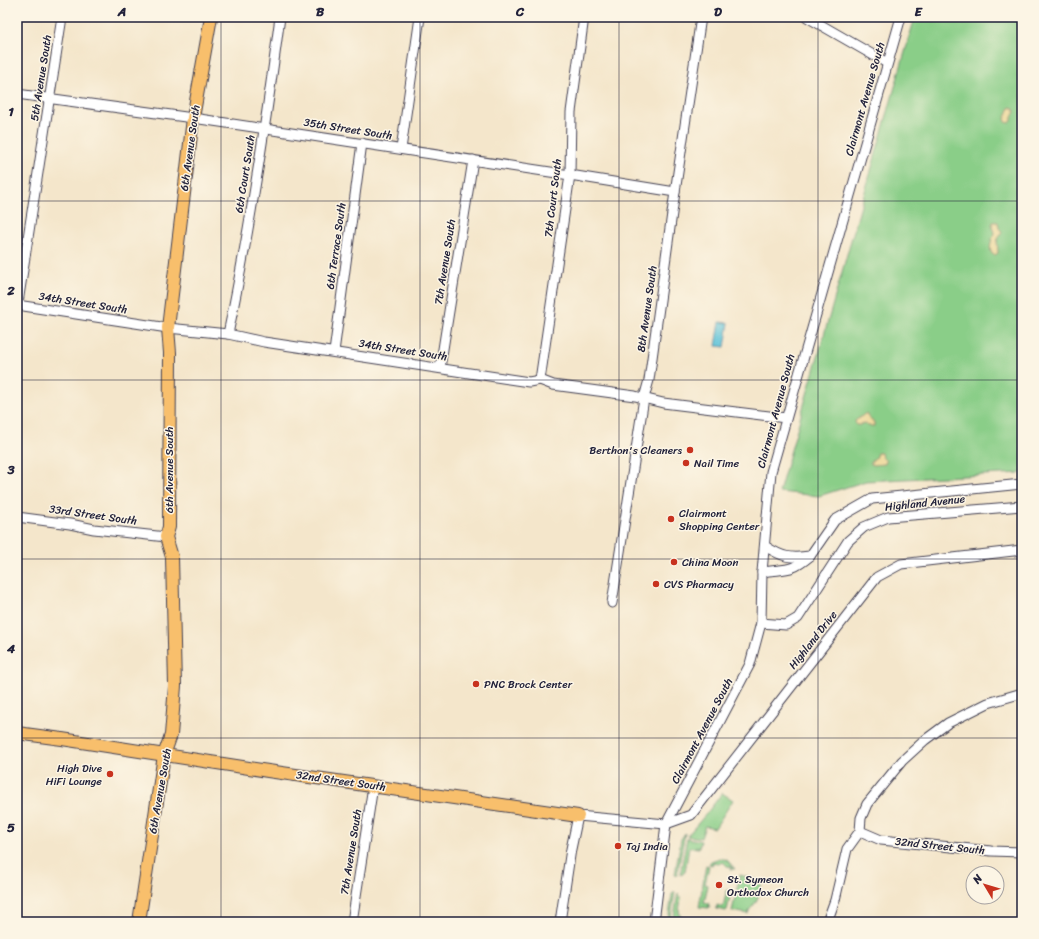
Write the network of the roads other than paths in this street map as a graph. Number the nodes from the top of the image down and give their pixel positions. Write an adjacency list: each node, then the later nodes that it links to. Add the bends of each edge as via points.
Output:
1 (62, 17): 11 (street, 5th Avenue South)
2 (211, 17): 12 (main road, 6th Avenue South)
3 (280, 17): 13 (street, 6th Court South)
4 (420, 17): 15 (street)
5 (584, 17): 17 (street, 7th Court South, via 571,112)
6 (701, 17): 18 (street, 8th Avenue South)
7 (807, 17): 9 (street)
8 (901, 17): 9 (street, Clairmont Avenue South)
9 (887, 63): 27 (street, Clairmont Avenue South)
10 (17, 94): 11 (street, 35th Street South)
11 (50, 99): 12 (street, 35th Street South); 19 (street, 5th Avenue South)
12 (193, 118): 13 (street, 35th Street South); 21 (main road, 6th Avenue South)
13 (265, 129): 14 (street, 35th Street South); 22 (street, 6th Court South)
14 (362, 143): 15 (street, 35th Street South); 23 (street, 6th Terrace South)
15 (401, 149): 16 (street, 35th Street South)
16 (473, 160): 17 (street, 35th Street South); 24 (street, 7th Avenue South)
17 (570, 175): 18 (street, 35th Street South); 25 (street, 7th Court South)
18 (675, 192): 26 (street, 8th Avenue South, via 649,380)
19 (17, 305): 20 (street, 5th Avenue South); 21 (street, 34th Street South)
20 (17, 309)
21 (168, 328): 22 (street, 34th Street South); 31 (main road, 6th Avenue South, via 169,527)
22 (228, 334): 23 (street, 34th Street South)
23 (334, 352): 24 (street, 34th Street South)
24 (440, 368): 25 (street, 34th Street South, via 528,382)
25 (540, 380): 26 (street, 34th Street South, via 553,385)
26 (644, 398): 27 (street, 34th Street South, via 663,403); 36 (street, 8th Avenue South)
27 (786, 418): 32 (street, Clairmont Avenue South, via 771,472)
28 (1022, 484): 34 (street, Highland Avenue, via 872,499 835,520)
29 (1022, 506): 37 (street, Highland Avenue, via 888,517 864,527 848,541 798,618 786,625)
30 (17, 517): 31 (street, 33rd Street South)
31 (166, 537): 40 (main road, 6th Avenue South, via 172,557 175,686 171,735)
32 (765, 546): 34 (street, via 779,554 797,558); 35 (street, Clairmont Avenue South)
33 (1022, 550): 43 (street, Highland Drive, via 901,564 877,577 691,815)
34 (810, 556): 35 (street, Highland Avenue, via 800,565 790,569)
35 (762, 572): 37 (street, Clairmont Avenue South)
36 (612, 602)
37 (761, 622): 43 (street, Clairmont Avenue South, via 750,664)
38 (1022, 693): 44 (street, via 988,704 948,722 925,740 902,761 867,804 861,818)
39 (17, 734): 40 (main road, 32nd Street South)
40 (164, 755): 41 (main road, 32nd Street South); 46 (main road, 6th Avenue South)
41 (373, 786): 42 (main road, 32nd Street South); 47 (street, 7th Avenue South)
42 (578, 816): 43 (street, 32nd Street South); 48 (street)
43 (666, 824): 49 (street, Clairmont Avenue South)
44 (860, 832): 45 (street, 32nd Street South, via 881,840); 50 (street, via 847,849)
45 (1022, 852)
46 (139, 922)
47 (352, 922)
48 (560, 922)
49 (654, 922)
50 (827, 922)

